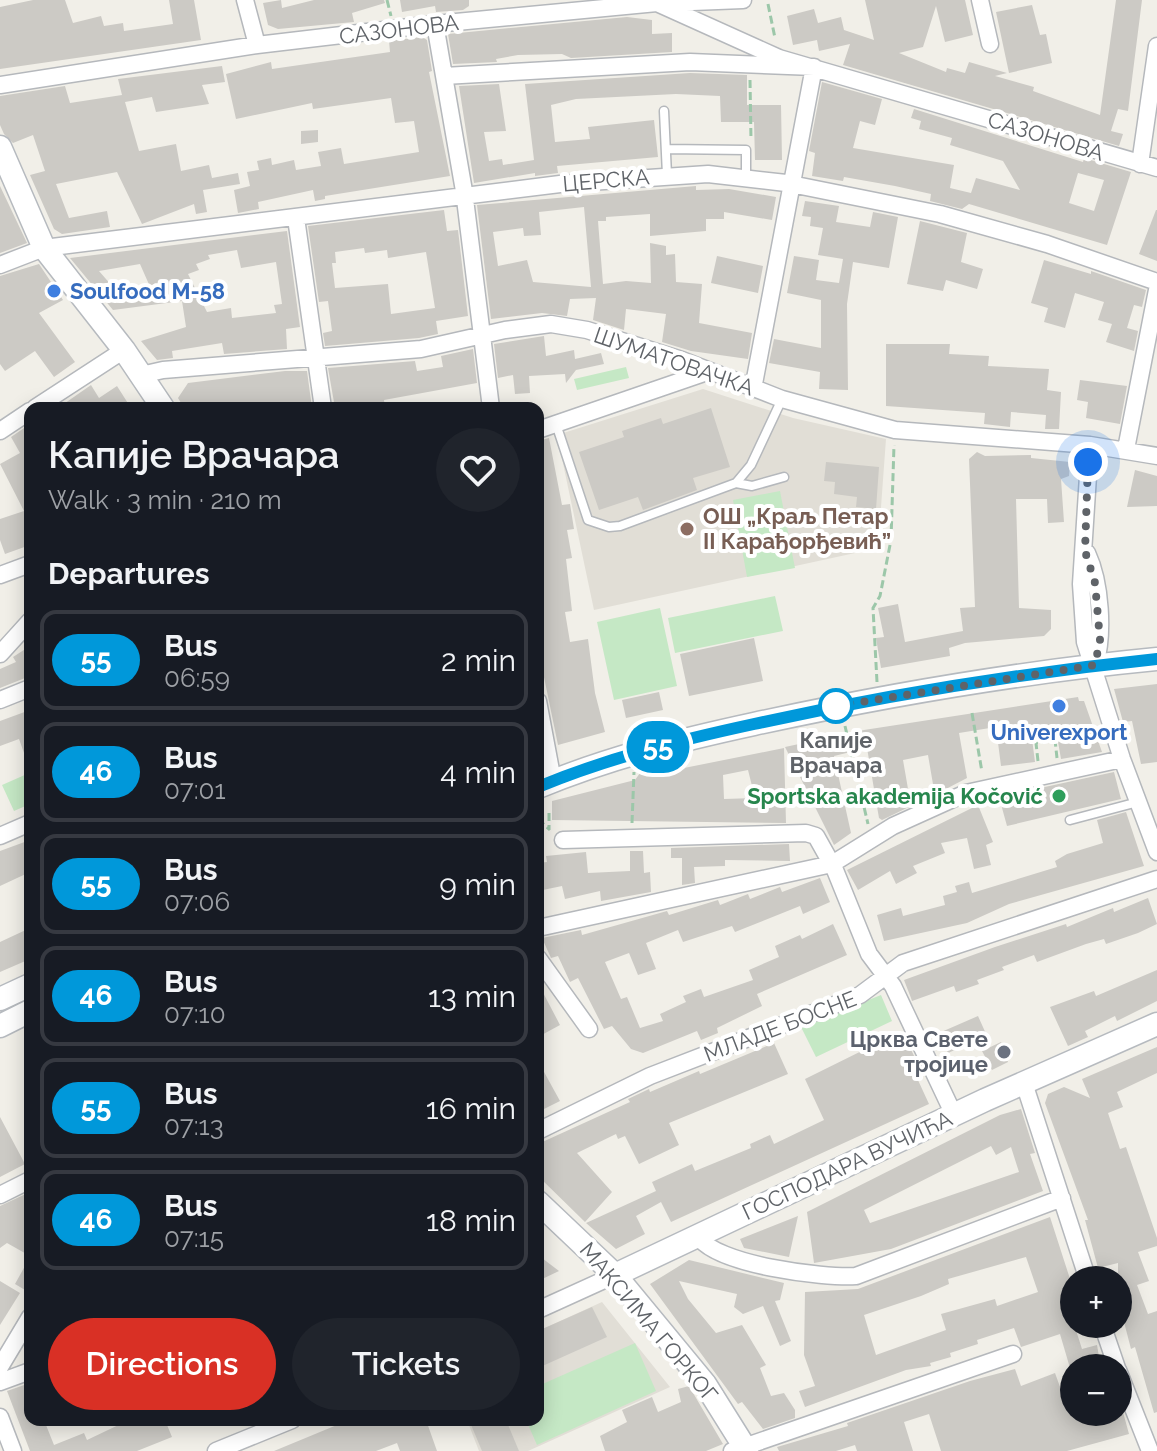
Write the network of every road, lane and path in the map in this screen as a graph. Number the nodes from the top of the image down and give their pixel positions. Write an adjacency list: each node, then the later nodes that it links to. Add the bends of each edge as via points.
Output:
1 (245, 0): 8 (street)
2 (743, 0): 4 (street)
3 (980, 0): 7 (street)
4 (658, 2): 6 (street, САЗОНОВА); 10 (street, САЗОНОВА)
5 (768, 4): 10 (path)
6 (435, 24): 8 (street, САЗОНОВА); 13 (street)
7 (990, 44)
8 (257, 45): 14 (street, САЗОНОВА)
9 (1157, 46): 19 (street)
10 (779, 58): 12 (street, САЗОНОВА)
11 (750, 64): 12 (street); 13 (street, via 690,62); 18 (path, via 751,141)
12 (814, 67): 19 (street, САЗОНОВА); 22 (street)
13 (444, 76): 23 (street)
14 (0, 85)
15 (664, 111): 17 (lane)
16 (0, 147): 25 (main road)
17 (666, 149): 18 (lane); 20 (lane)
18 (746, 150): 21 (lane)
19 (1149, 166)
20 (667, 175): 21 (street, ЦЕРСКА); 23 (street, ЦЕРСКА)
21 (746, 177): 22 (street, ЦЕРСКА)
22 (790, 183): 27 (street, ЦЕРСКА, via 996,228); 34 (street)
23 (464, 195): 24 (street, ЦЕРСКА); 29 (street)
24 (296, 218): 25 (street, ЦЕРСКА); 31 (street)
25 (44, 248): 26 (street, ЦЕРСКА); 30 (main road)
26 (0, 265)
27 (1157, 282)
28 (1157, 290): 46 (street)
29 (479, 336): 31 (street, ШУМАТОВАЧКА, via 421,349); 32 (street, ШУМАТОВАЧКА, via 564,326); 39 (street)
30 (124, 350): 33 (main road); 36 (street)
31 (315, 357): 33 (street, ШУМАТОВАЧКА); 38 (street)
32 (707, 372): 34 (street, ШУМАТОВАЧКА); 41 (street)
33 (141, 375): 37 (main road)
34 (753, 389): 35 (street, ШУМАТОВАЧКА)
35 (782, 399): 43 (street, ШУМАТОВАЧКА); 49 (lane, via 751,465)
36 (44, 402)
37 (159, 402)
38 (322, 402)
39 (490, 402)
40 (24, 415): 44 (street)
41 (556, 424): 42 (street); 49 (lane, via 588,520 595,523 620,526)
42 (544, 428)
43 (895, 430): 45 (street, ШУМАТОВАЧКА); 56 (path, via 891,540 873,608)
44 (0, 431)
45 (1090, 445): 46 (street, ШУМАТОВАЧКА); 55 (street, via 1085,551 1095,583 1100,640)
46 (1126, 449): 47 (street, ШУМАТОВАЧКА)
47 (1157, 456)
48 (784, 477): 49 (lane, via 752,486)
49 (736, 483)
50 (24, 566): 51 (street)
51 (0, 575)
52 (24, 628): 53 (street)
53 (0, 654)
54 (1157, 659): 55 (main road)
55 (1095, 665): 61 (street); 66 (main road, via 814,711 634,753)
56 (878, 685)
57 (24, 690): 58 (street)
58 (0, 700)
59 (972, 713): 65 (path)
60 (845, 726): 77 (path, via 868,824 863,830)
61 (1122, 759): 68 (street); 77 (street, via 966,793 892,823)
62 (1059, 765): 63 (path, via 1055,740 1036,743)
63 (1039, 769)
64 (634, 772): 72 (path)
65 (984, 782)
66 (545, 784)
67 (1157, 801): 68 (street)
68 (1139, 802): 70 (lane); 78 (street)
69 (549, 813): 74 (path)
70 (1070, 820)
71 (544, 824): 74 (path)
72 (632, 825)
73 (24, 826): 75 (street)
74 (549, 829): 76 (path)
75 (0, 836)
76 (559, 837): 79 (street, via 806,833 816,836)
77 (867, 841): 79 (street)
78 (1157, 852)
79 (832, 864): 81 (street); 83 (street, via 869,954)
80 (1157, 879): 83 (street, МЛАДЕ БОСНЕ)
81 (544, 927)
82 (544, 966): 89 (street)
83 (885, 973): 91 (street); 92 (street, МЛАДЕ БОСНЕ, via 860,995 650,1076)
84 (24, 988): 85 (main road)
85 (0, 999)
86 (24, 1014): 88 (main road)
87 (1157, 1024): 90 (main road, ГОСПОДАРА ВУЧИЋА)
88 (0, 1026)
89 (589, 1029)
90 (1024, 1083): 91 (main road, ГОСПОДАРА ВУЧИЋА); 95 (street)
91 (954, 1115): 97 (main road, ГОСПОДАРА ВУЧИЋА)
92 (544, 1128)
93 (24, 1183): 94 (street)
94 (0, 1195)
95 (1062, 1198): 97 (street, via 856,1276 781,1270 716,1250); 98 (street)
96 (544, 1208): 99 (main road, МАКСИМА ГОРКОГ)
97 (698, 1236): 99 (main road, ГОСПОДАРА ВУЧИЋА)
98 (1084, 1266)
99 (615, 1275): 100 (street, ГОСПОДАРА ВУЧИЋА); 110 (main road, МАКСИМА ГОРКОГ, via 705,1384)
100 (544, 1307)
101 (24, 1327): 103 (street)
102 (1013, 1354): 110 (street)
103 (0, 1367)
104 (24, 1373): 105 (street)
105 (0, 1382)
106 (1132, 1404): 111 (street)
107 (0, 1417): 112 (street)
108 (280, 1426): 109 (street)
109 (242, 1446): 113 (street)
110 (741, 1449)
111 (1150, 1449)
112 (13, 1451)
113 (216, 1451)

